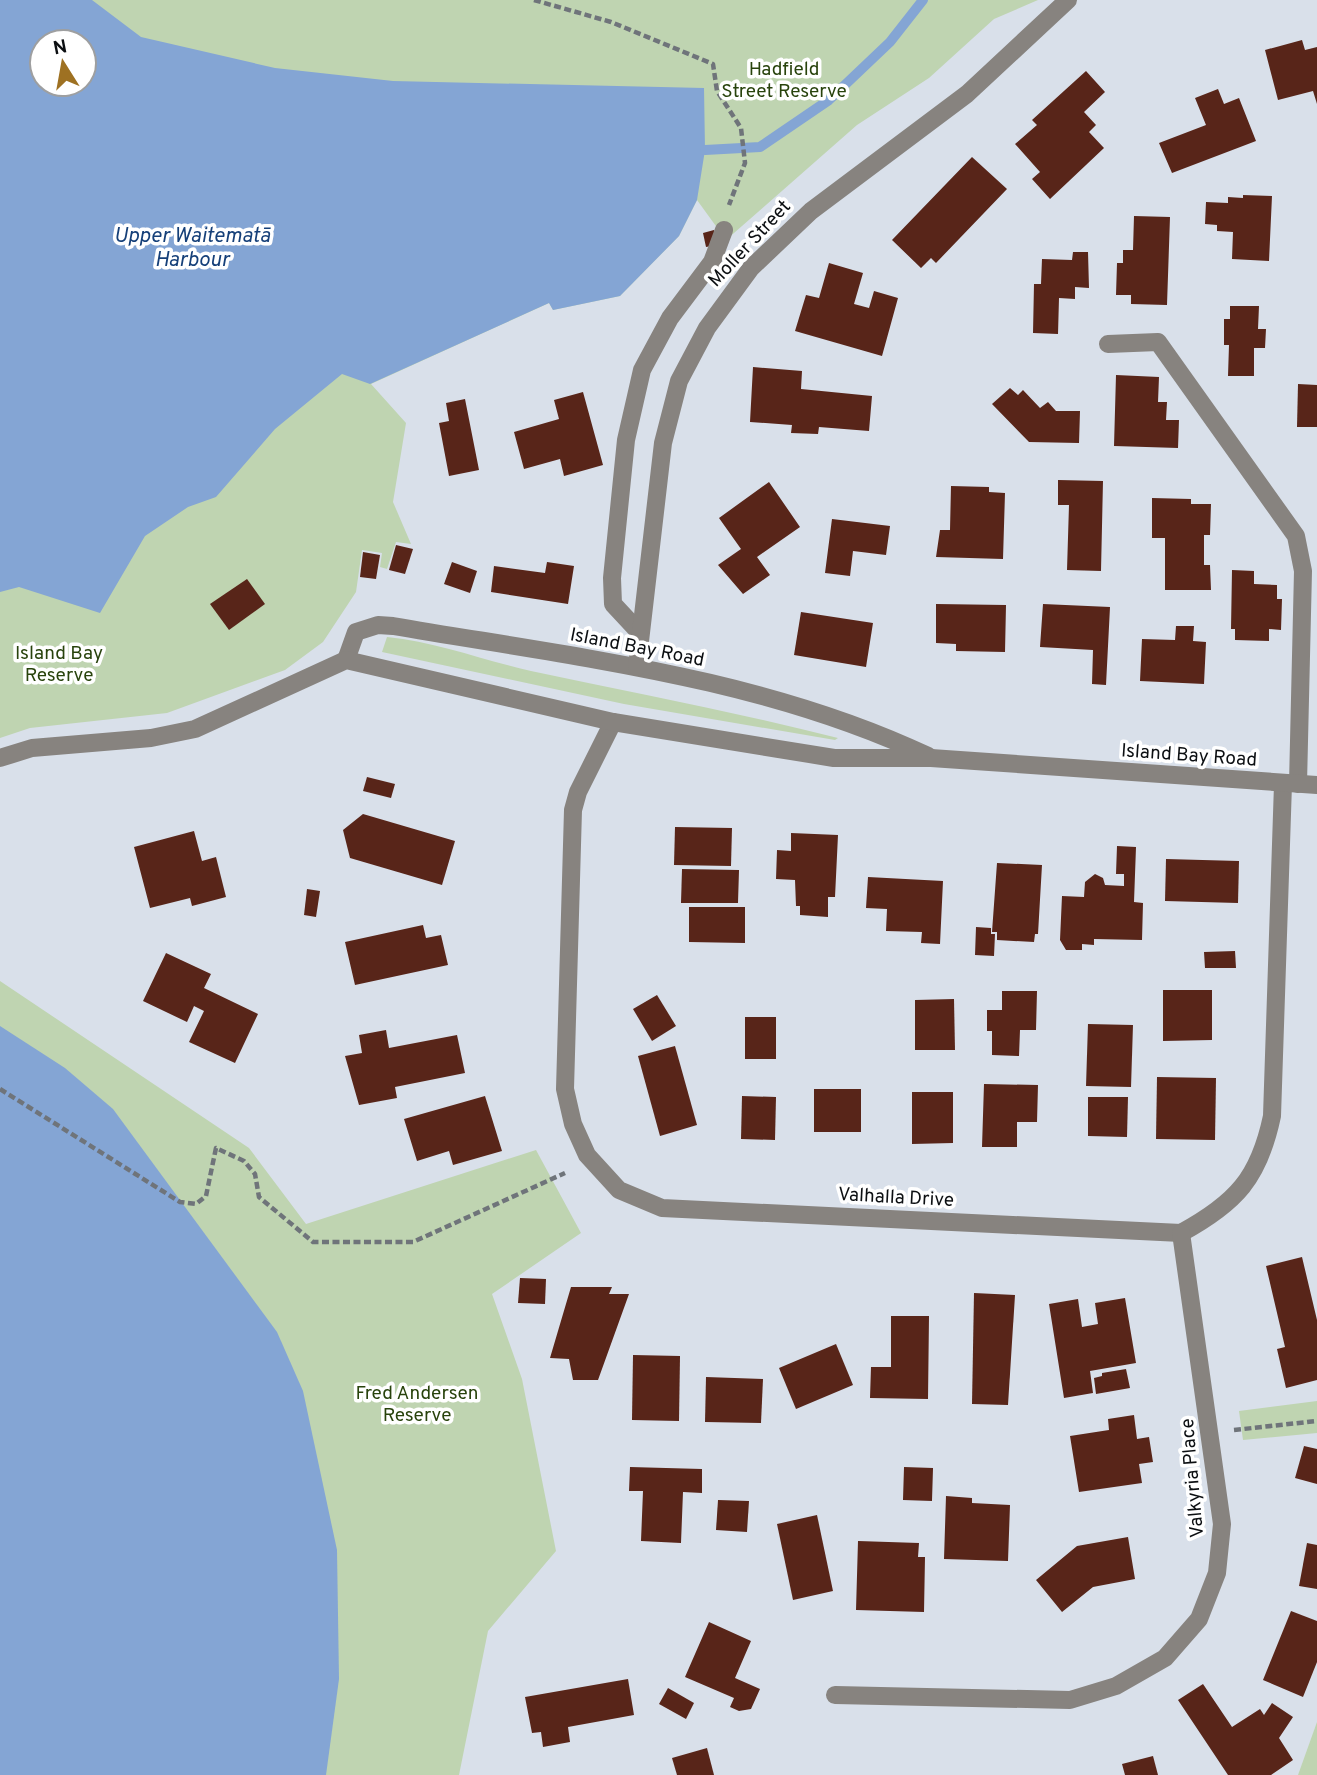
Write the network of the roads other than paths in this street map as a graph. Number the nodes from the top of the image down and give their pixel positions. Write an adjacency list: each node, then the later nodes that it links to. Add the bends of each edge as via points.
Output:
1 (1068, 0): 4 (street, Moller Street, via 967,94 811,211 751,268 706,328 679,381 666,430)
2 (724, 230): 4 (street, via 712,262 670,318 642,370 626,440 613,604)
3 (1108, 344): 10 (street, via 1158,342 1296,536 1303,571)
4 (640, 634): 6 (street, Moller Street)
5 (346, 660): 6 (street, Island Bay Road, via 356,632 377,625); 7 (street, Island Bay Road); 8 (street, via 195,729 151,738 33,748)
6 (637, 667): 9 (street, Island Bay Road, via 848,721)
7 (613, 722): 9 (street, Island Bay Road, via 834,758); 12 (street, Valhalla Drive, via 573,810 565,1089 587,1155 619,1190 662,1208)
8 (0, 758)
9 (931, 758): 10 (street, Island Bay Road)
10 (1290, 785): 11 (street, Island Bay Road); 12 (street, via 1272,1116 1265,1146 1248,1182 1218,1213)
11 (1317, 785)
12 (1181, 1233): 13 (street, Valkyria Place, via 1222,1524 1217,1573 1199,1619 1166,1658 1116,1686 1070,1700)
13 (835, 1695)

